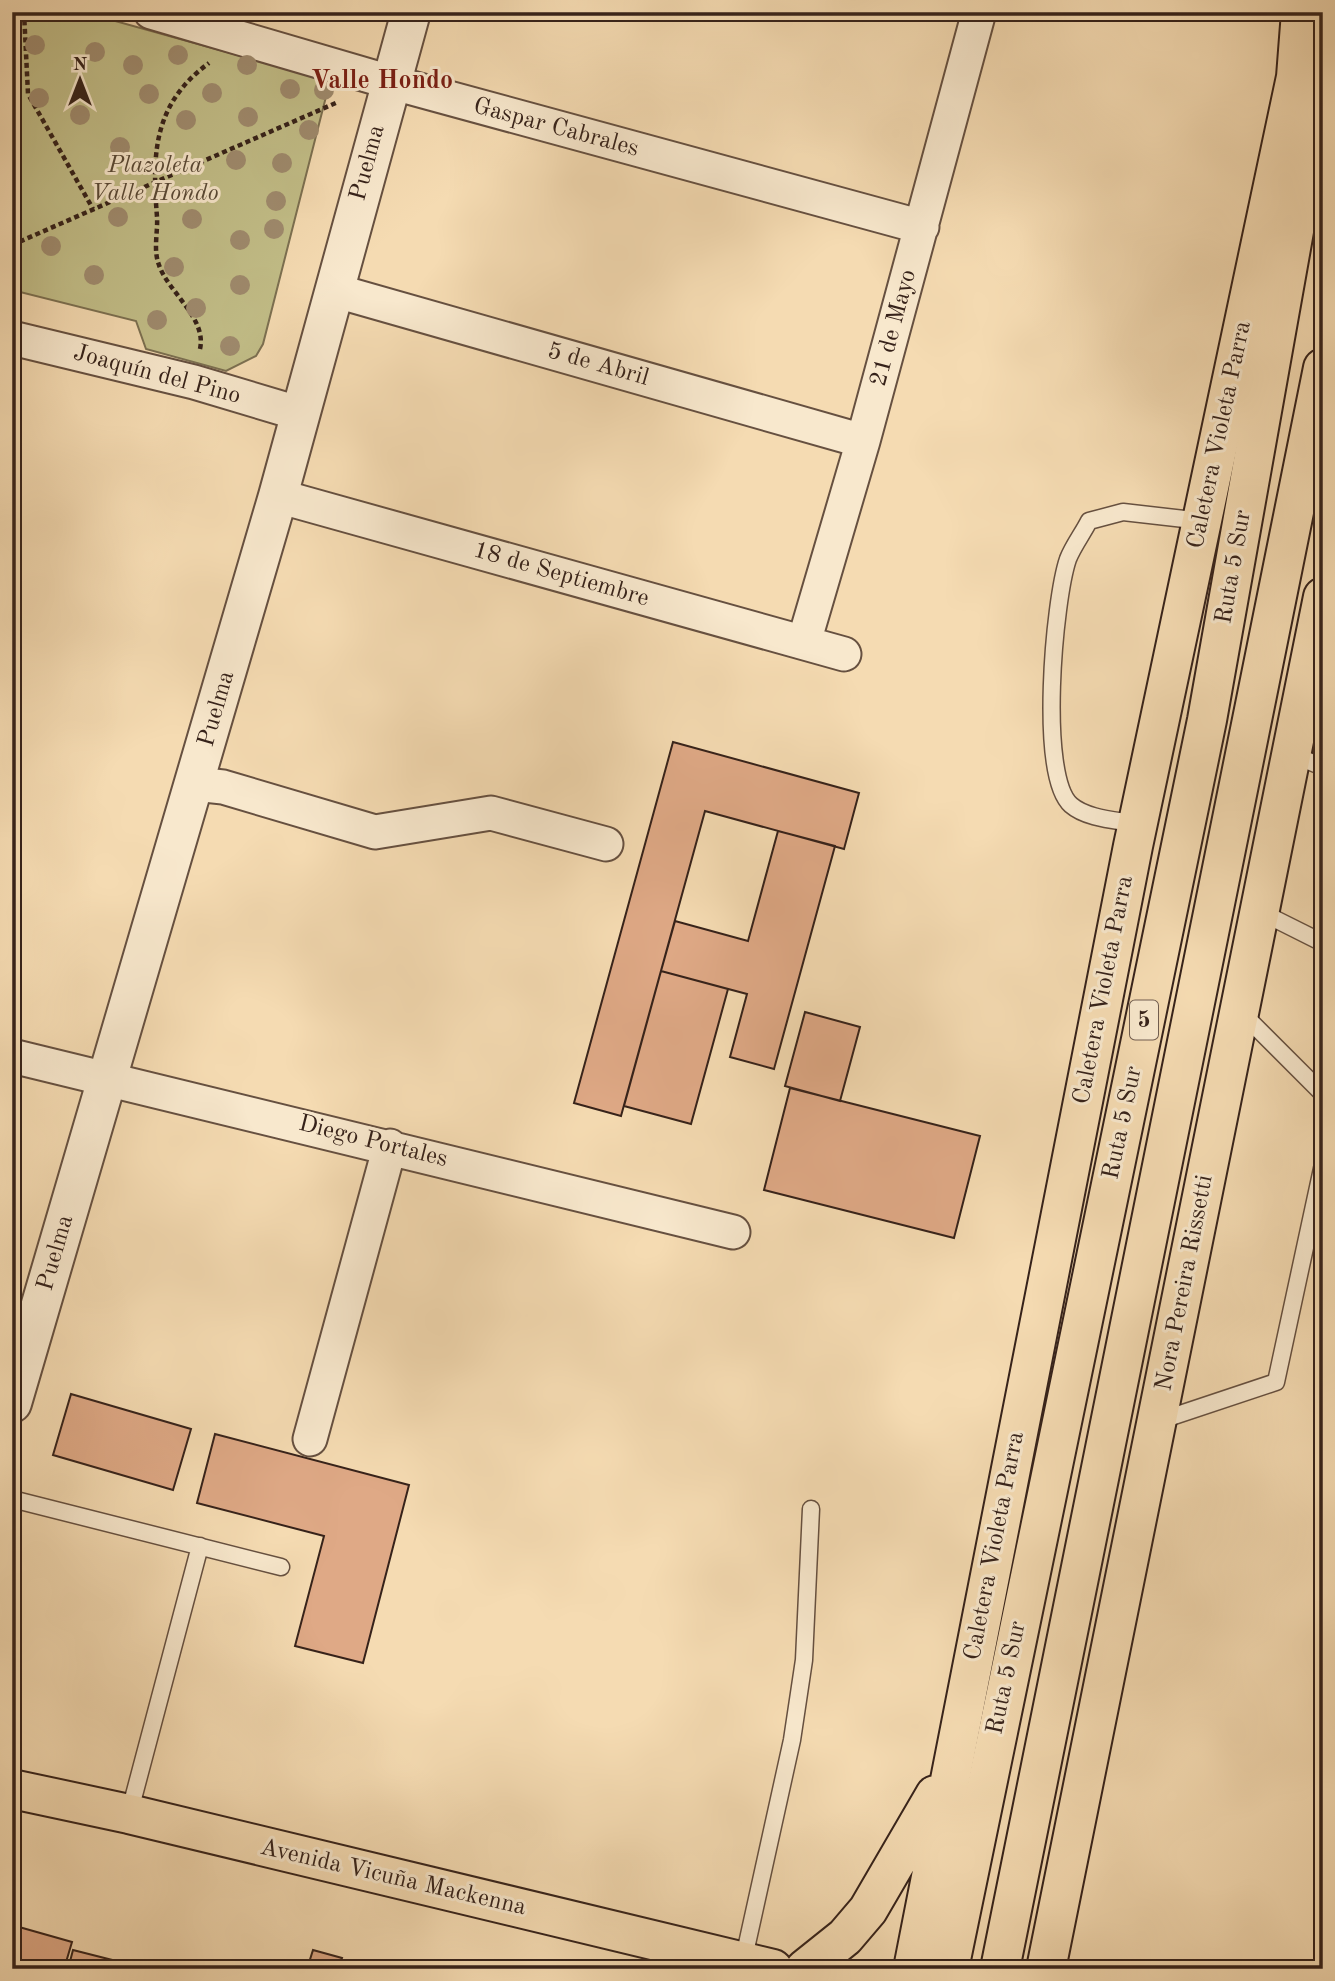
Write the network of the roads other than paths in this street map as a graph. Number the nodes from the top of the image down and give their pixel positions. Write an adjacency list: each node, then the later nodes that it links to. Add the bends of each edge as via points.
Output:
1 (151, 12): 6 (street, Gaspar Cabrales)
2 (411, 12): 6 (street, Puelma)
3 (1301, 12): 14 (main road, Caletera Violeta Parra, via 1296,77)
4 (973, 14): 7 (street, 21 de Mayo)
5 (1323, 68): 44 (main road, Ruta 5 Sur / 5, via 1207,720)
6 (390, 82): 7 (street, Gaspar Cabrales); 8 (street, Puelma)
7 (922, 227): 12 (street, 21 de Mayo)
8 (333, 290): 11 (street, Puelma); 12 (street, 5 de Abril)
9 (12, 338): 11 (street, Joaquín del Pino, via 194,382)
10 (1323, 368): 45 (main road, Ruta 5 Sur / 5)
11 (301, 414): 13 (street, Puelma)
12 (863, 441): 16 (street, 21 de Mayo)
13 (278, 496): 16 (street, 18 de Septiembre); 19 (street, Puelma)
14 (1202, 521): 20 (main road, Caletera Violeta Parra); 20 (lane, via 1123,512 1101,518 1089,522 1068,558 1054,643 1051,730 1057,785 1071,806 1098,817)
15 (1323, 597): 18 (main road, Nora Pereira Rissetti)
16 (804, 642): 17 (street, 18 de Septiembre)
17 (844, 654)
18 (1307, 761): 22 (main road, Nora Pereira Rissetti)
19 (195, 784): 21 (street, via 223,787 375,832 491,813); 26 (street, Puelma)
20 (1137, 824): 38 (main road, Caletera Violeta Parra)
21 (606, 844)
22 (1259, 911): 23 (lane); 24 (main road, Nora Pereira Rissetti)
23 (1323, 943)
24 (1238, 1009): 27 (lane); 32 (main road, Nora Pereira Rissetti)
25 (12, 1056): 26 (street, Diego Portales)
26 (107, 1079): 28 (street, Diego Portales); 31 (street, Puelma)
27 (1323, 1094)
28 (390, 1146): 30 (street, Diego Portales); 33 (street)
29 (1323, 1164): 32 (lane, via 1276,1382)
30 (733, 1232)
31 (12, 1403)
32 (1159, 1421): 46 (main road, Nora Pereira Rissetti)
33 (310, 1439)
34 (12, 1499): 36 (lane)
35 (811, 1509): 41 (lane, via 804,1660)
36 (200, 1546): 37 (lane); 40 (lane)
37 (281, 1567)
38 (955, 1751): 42 (main road, via 924,1819 868,1910 845,1937); 43 (main road, Caletera Violeta Parra)
39 (12, 1789): 40 (main road, Avenida Vicuña Mackenna)
40 (129, 1814): 41 (main road, Avenida Vicuña Mackenna)
41 (758, 1965)
42 (805, 1969)
43 (913, 1969)
44 (949, 1969)
45 (1000, 1969)
46 (1046, 1969)

